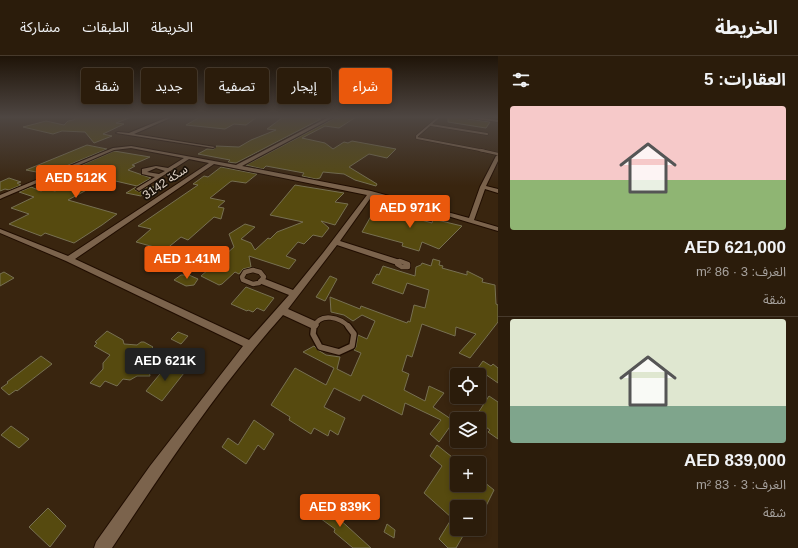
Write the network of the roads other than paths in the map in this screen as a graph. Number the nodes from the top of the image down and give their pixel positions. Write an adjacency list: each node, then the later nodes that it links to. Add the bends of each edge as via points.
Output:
1 (168, 140): 4 (street)
2 (288, 140): 8 (street)
3 (426, 140): 5 (lane)
4 (213, 147)
5 (498, 155): 11 (street)
6 (188, 158): 7 (street); 9 (street); 15 (street, via 121,147)
7 (213, 162): 8 (street); 20 (street, سكة 3142)
8 (238, 166): 14 (street)
9 (169, 170): 10 (street); 10 (street, via 156,167 144,170 144,173)
10 (159, 176): 12 (street)
11 (484, 187): 13 (street); 16 (street)
12 (138, 189)
13 (498, 191)
14 (371, 193): 16 (street); 19 (street)
15 (0, 197)
16 (471, 220): 17 (street)
17 (498, 229)
18 (0, 231): 20 (street)
19 (335, 242): 21 (street); 23 (street)
20 (69, 259): 26 (street)
21 (397, 262)
22 (262, 281): 22 (lane, via 262,273 253,270 245,272 242,277 245,282 253,284); 23 (street)
23 (296, 294): 24 (street)
24 (282, 310): 25 (street); 26 (street)
25 (314, 325): 25 (lane, via 313,334 320,347 339,352 352,346 354,334 350,325 343,320 331,317)
26 (250, 346): 27 (street, via 155,471)
27 (102, 548)

